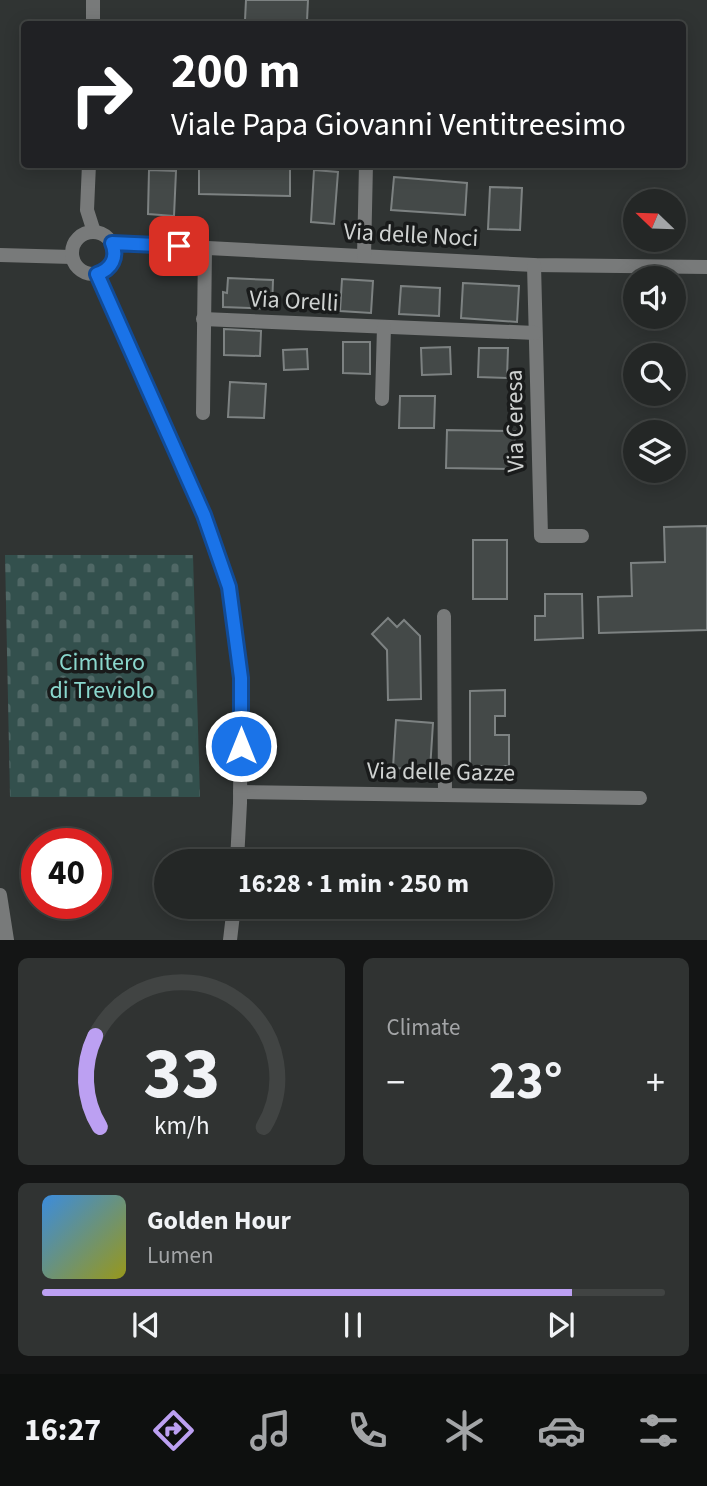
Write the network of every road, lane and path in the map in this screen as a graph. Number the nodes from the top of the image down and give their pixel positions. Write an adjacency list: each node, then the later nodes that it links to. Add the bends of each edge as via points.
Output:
1 (93, 0): 2 (street)
2 (93, 21)
3 (89, 168): 5 (street, via 87,209)
4 (366, 168): 9 (street)
5 (94, 232): 6 (street, via 104,234); 10 (street, via 77,239)
6 (112, 243): 7 (street, Via delle Noci); 13 (street, via 113,262)
7 (205, 247): 9 (street, Via delle Noci); 14 (street)
8 (0, 255): 10 (street)
9 (364, 256): 11 (street, Via delle Noci)
10 (72, 257): 13 (street, via 79,269)
11 (534, 265): 12 (street, Via delle Noci); 16 (street, Via Ceresa)
12 (707, 267)
13 (97, 274): 21 (street, via 204,515 229,587 241,678)
14 (203, 319): 15 (street, Via Orelli); 18 (street)
15 (384, 327): 16 (street, Via Orelli); 17 (street)
16 (536, 333): 19 (street, Via Ceresa, via 541,536)
17 (382, 399)
18 (203, 413)
19 (582, 536)
20 (444, 616): 22 (street)
21 (240, 792): 22 (street, Via delle Gazze); 24 (street)
22 (445, 795): 23 (street, Via delle Gazze)
23 (640, 799)
24 (238, 849)
25 (0, 895): 28 (street)
26 (232, 919): 29 (street)
27 (0, 939): 28 (street)
28 (7, 940)
29 (230, 940)

